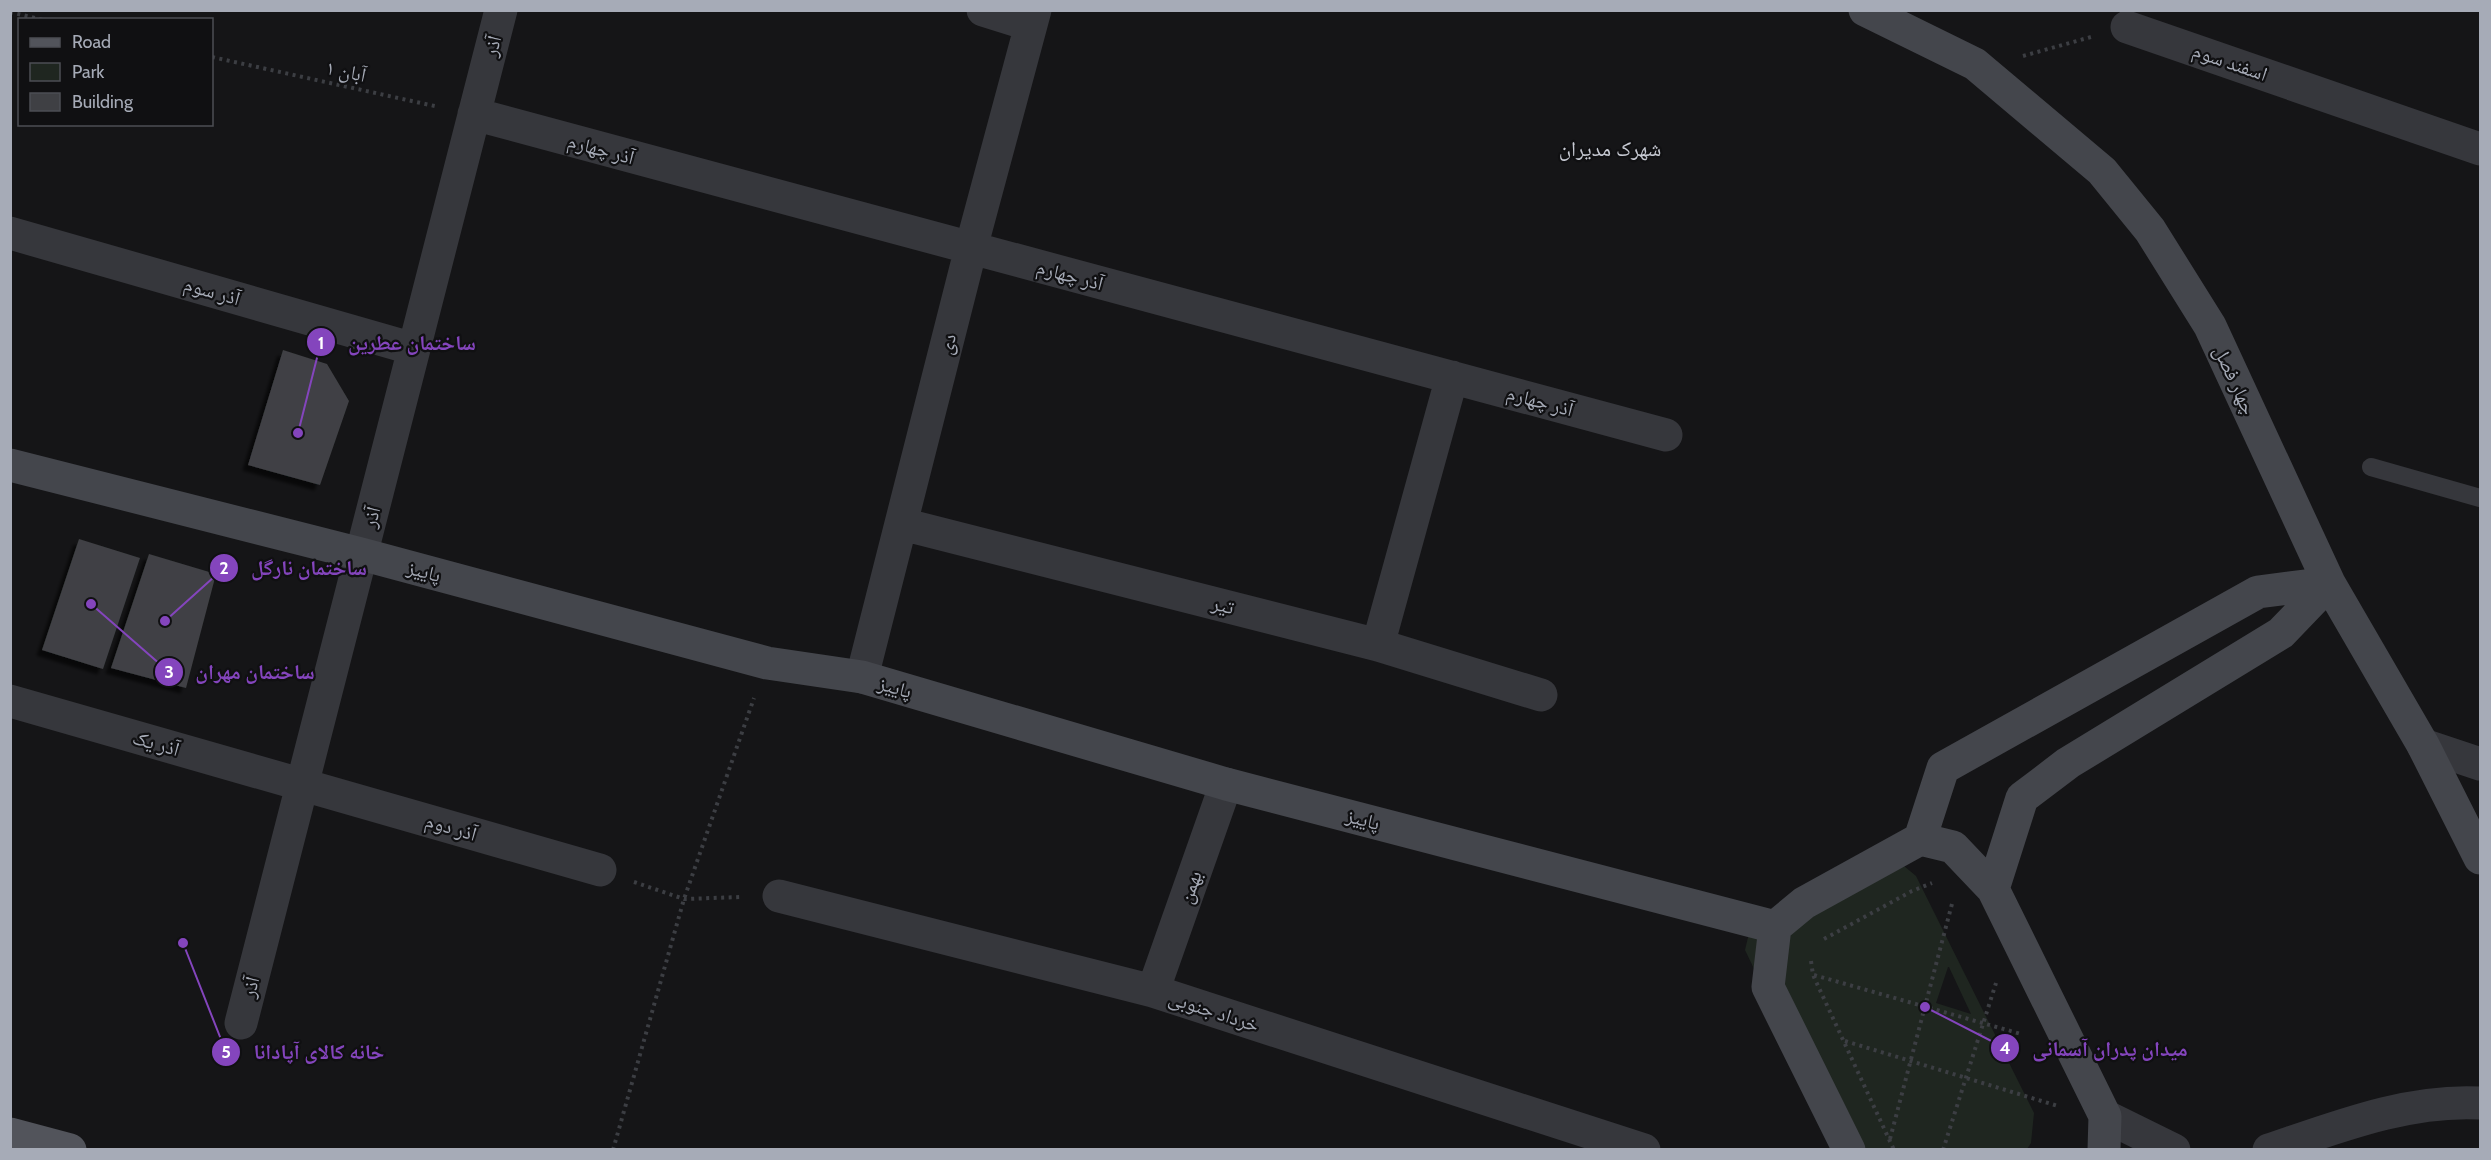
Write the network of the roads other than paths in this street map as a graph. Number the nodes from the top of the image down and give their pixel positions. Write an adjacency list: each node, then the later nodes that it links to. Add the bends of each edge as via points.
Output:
1 (501, 10): 6 (street, آذر)
2 (983, 10): 4 (street)
3 (1865, 10): 18 (street, چهار فصل, via 1975,64 2102,171 2150,230 2210,326)
4 (1033, 18): 9 (street, دی)
5 (2127, 27): 7 (street, اسفند سوم)
6 (474, 114): 9 (street, آذر چهارم); 10 (street, آذر)
7 (2481, 149)
8 (10, 233): 10 (street, آذر سوم)
9 (971, 248): 11 (street, آذر چهارم); 16 (street, دی)
10 (414, 348): 17 (street, آذر)
11 (1452, 377): 12 (street, آذر چهارم); 19 (street)
12 (1666, 435)
13 (10, 465): 17 (street, پاییز)
14 (2371, 466): 15 (lane)
15 (2481, 498)
16 (902, 524): 19 (street, تیر); 20 (street, دی)
17 (361, 554): 20 (street, پاییز, via 767,663); 26 (street, آذر)
18 (2329, 583): 23 (street, چهار فصل); 27 (street, via 2258,592 1943,768); 30 (street, via 2281,633 2068,763 2022,798)
19 (1378, 645): 21 (street, تیر)
20 (862, 677): 25 (street, پاییز)
21 (1541, 696)
22 (10, 700): 26 (street, آذر یک)
23 (2422, 745): 24 (street); 28 (street, چهار فصل)
24 (2481, 764)
25 (1226, 784): 32 (street, پاییز); 33 (street, بهمن)
26 (302, 785): 29 (street, آذر دوم); 34 (street, آذر)
27 (1920, 839): 30 (street, via 1953,847); 32 (street, via 1804,903)
28 (2481, 858)
29 (600, 870)
30 (1993, 889): 36 (street)
31 (779, 896): 33 (street, خرداد جنوبی)
32 (1775, 927): 40 (street, via 1768,987)
33 (1153, 991): 39 (street, خرداد جنوبی)
34 (241, 1023)
35 (2481, 1103): 43 (street, via 2456,1101 2383,1113)
36 (2105, 1116): 41 (street); 42 (street)
37 (10, 1134): 38 (main road)
38 (70, 1149)
39 (1644, 1149)
40 (1849, 1149)
41 (2104, 1149)
42 (2174, 1149)
43 (2269, 1149)

